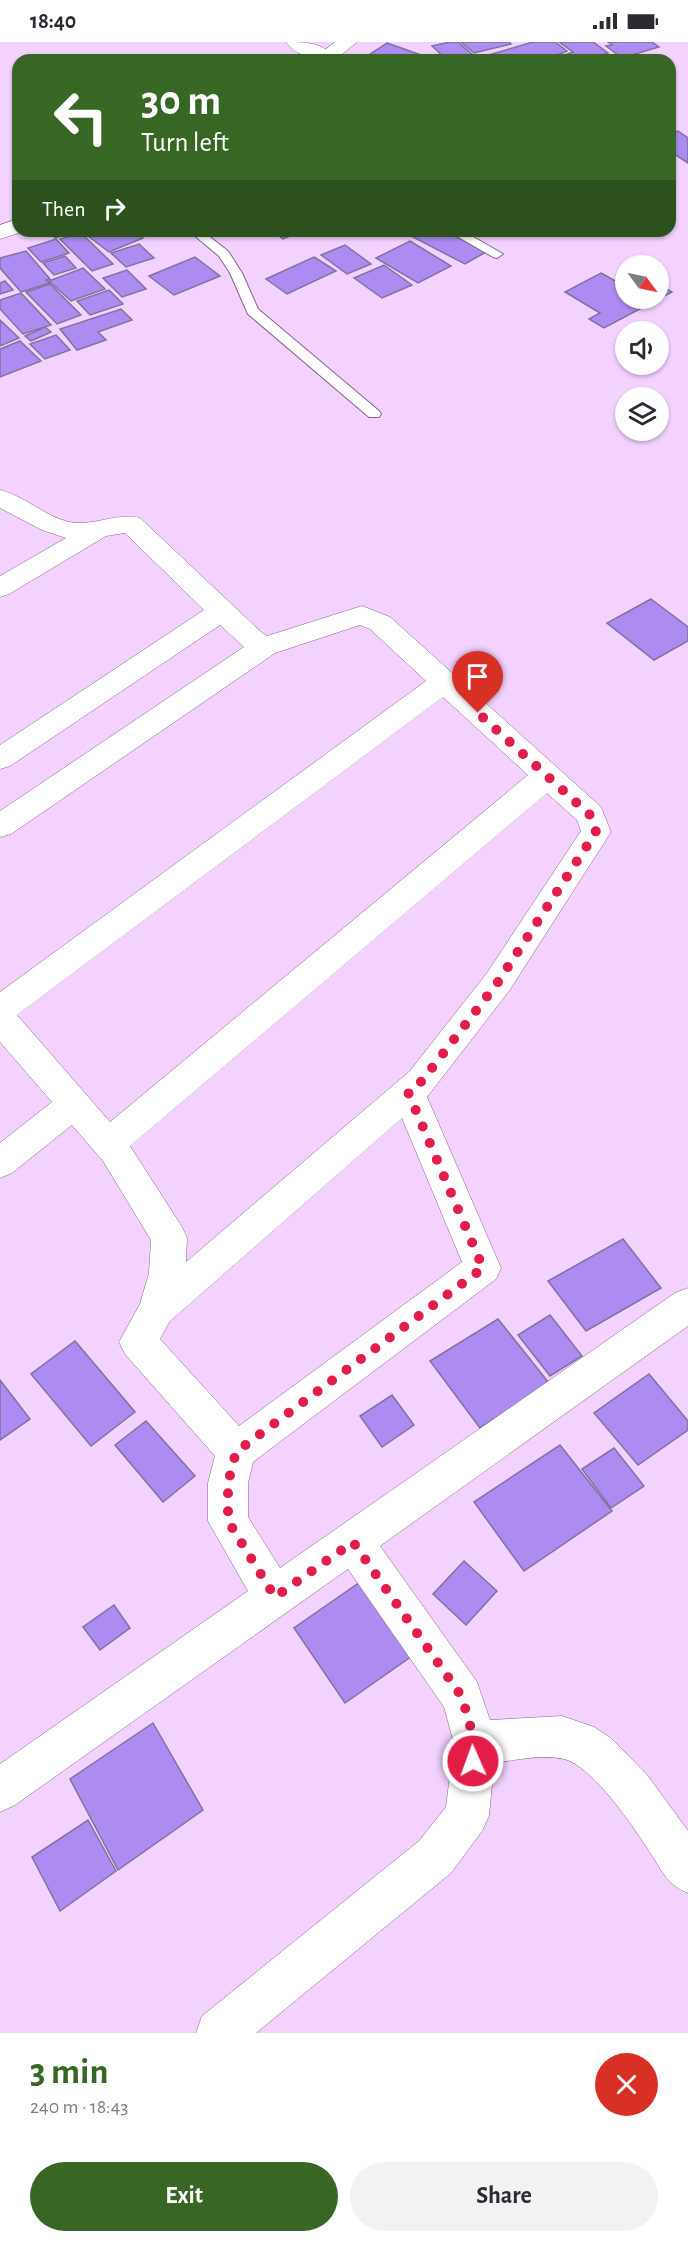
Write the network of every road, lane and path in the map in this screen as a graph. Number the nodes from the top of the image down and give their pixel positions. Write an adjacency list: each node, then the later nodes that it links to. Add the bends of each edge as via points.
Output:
1 (296, 42): 3 (street)
2 (346, 42): 4 (street)
3 (315, 54)
4 (330, 54)
5 (203, 237): 8 (lane, via 224,254 252,311)
6 (465, 237): 7 (lane)
7 (497, 254)
8 (374, 414)
9 (0, 498): 10 (street, via 56,526)
10 (100, 529): 11 (street); 12 (street, via 131,524)
11 (0, 588)
12 (221, 611): 13 (street, via 251,639); 15 (street)
13 (265, 645): 14 (street, via 362,615 380,623); 17 (street)
14 (444, 681): 16 (street); 18 (street)
15 (0, 759)
16 (547, 776): 20 (street, via 590,815 596,832 498,982 422,1081); 22 (street)
17 (0, 826)
18 (0, 1010)
19 (0, 1019): 21 (street)
20 (408, 1092): 25 (street); 26 (street, via 483,1268)
21 (74, 1104): 22 (street); 23 (street)
22 (109, 1143): 25 (street, via 169,1238 167,1273)
23 (0, 1163)
24 (688, 1305): 27 (street)
25 (157, 1309): 26 (street, via 138,1342)
26 (236, 1452): 28 (street, via 228,1483 228,1521)
27 (353, 1542): 28 (street); 29 (street, via 462,1697)
28 (275, 1597): 30 (street)
29 (475, 1743): 31 (street, via 564,1737 597,1752 653,1816); 32 (street, via 467,1816 435,1857)
30 (0, 1790)
31 (688, 1871)
32 (219, 2033)

